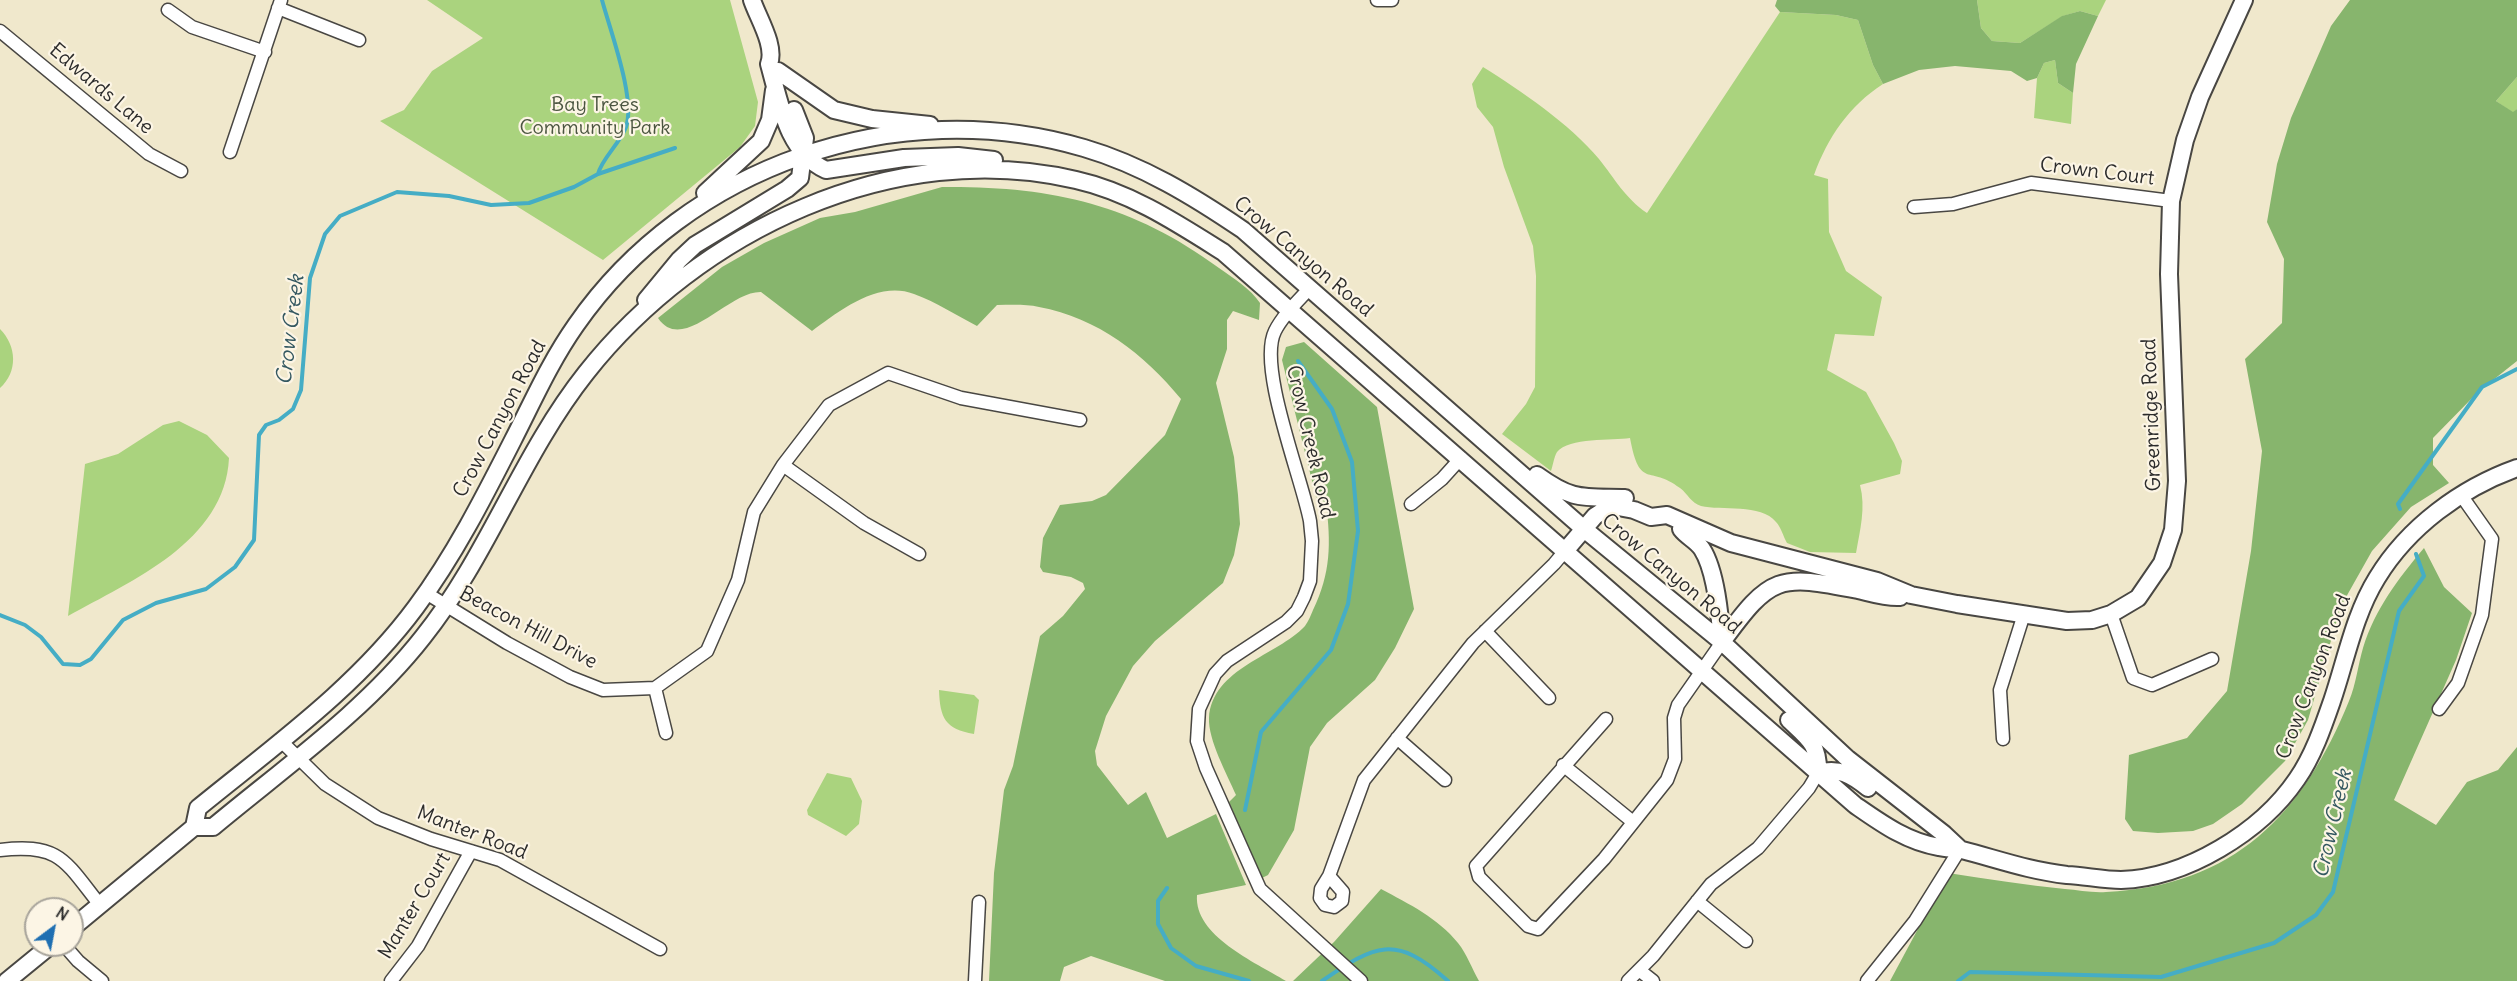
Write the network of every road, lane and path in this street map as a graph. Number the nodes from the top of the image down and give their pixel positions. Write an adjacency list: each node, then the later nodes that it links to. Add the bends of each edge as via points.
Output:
1 (752, 0): 10 (main road)
2 (1377, 0): 3 (street)
3 (1392, 0)
4 (2244, 0): 16 (main road, Greenridge Road, via 2200,97)
5 (280, 4): 8 (street); 9 (street)
6 (168, 10): 9 (street, via 192,27)
7 (0, 31): 14 (street, Edwards Lane, via 149,154)
8 (359, 40)
9 (265, 52): 12 (street)
10 (775, 72): 11 (main road, via 834,110); 13 (main road, via 805,138); 18 (main road, via 770,120 761,141)
11 (952, 129): 13 (main road, Crow Canyon Road, via 883,135); 19 (main road, Crow Canyon Road, via 996,131 1061,142 1161,178 1243,230)
12 (230, 152)
13 (804, 154): 15 (main road, via 826,170 904,158 957,156 1005,161); 18 (main road, Crow Canyon Road, via 731,186); 21 (main road, via 800,178 695,245 658,284)
14 (181, 171)
15 (1032, 172): 20 (main road, Crow Canyon Road, via 1100,186 1164,215 1224,252); 21 (main road, Crow Canyon Road, via 940,172 868,185 830,198 784,216 718,253)
16 (2171, 201): 17 (street, Crown Court, via 2031,183 1953,204); 37 (main road, Greenridge Road, via 2169,274 2177,481 2173,530 2162,563 2148,586 2138,598)
17 (1914, 207)
18 (666, 230): 33 (main road, Crow Canyon Road, via 615,278 572,332 544,375 514,440)
19 (1310, 288): 20 (street, Crow Creek Road); 23 (main road, Crow Canyon Road)
20 (1291, 310): 24 (main road, Crow Canyon Road); 75 (street, Crow Creek Road, via 1275,331 1269,348 1277,399 1310,520 1310,581 1292,617 1227,661 1215,674 1199,709 1197,741 1260,889)
21 (630, 322): 35 (main road, Crow Canyon Road, via 561,406)
22 (1080, 420): 25 (street, via 961,398 888,373 829,405)
23 (1498, 453): 29 (main road, via 1562,493 1576,498 1624,498); 30 (main road, Crow Canyon Road)
24 (1461, 458): 28 (street); 31 (main road, Crow Canyon Road)
25 (783, 465): 32 (street, via 864,523); 42 (street, via 754,512 738,580 707,651)
26 (2517, 468): 27 (main road, Crow Canyon Road)
27 (2461, 495): 45 (street, via 2492,539 2482,615 2458,683); 58 (main road, Crow Canyon Road, via 2402,543 2376,578 2360,612 2309,758 2296,781 2222,850 2165,873 2121,880 2048,873)
28 (1411, 504)
29 (1673, 518): 30 (main road, Greenridge Road, via 1651,517 1618,507 1606,509); 34 (main road, Greenridge Road, via 1731,543 1877,581); 39 (main road, via 1706,557)
30 (1584, 529): 31 (main road, Greenridge Road); 39 (main road, Crow Canyon Road)
31 (1565, 551): 38 (street); 41 (main road, Crow Canyon Road)
32 (919, 554)
33 (426, 593): 35 (street, Beacon Hill Drive); 50 (main road, Crow Canyon Road, via 365,667)
34 (1911, 594): 36 (main road, Greenridge Road); 39 (main road, Greenridge Road, via 1895,597 1809,580 1790,580 1761,593)
35 (446, 606): 42 (street, Beacon Hill Drive, via 603,690); 51 (main road, Crow Canyon Road, via 379,687)
36 (2024, 614): 37 (main road, Greenridge Road, via 2067,621); 49 (street, via 2000,690)
37 (2111, 614): 40 (street, via 2133,678 2142,683 2152,685)
38 (1485, 631): 43 (street); 48 (street)
39 (1722, 642): 41 (street); 44 (main road, Crow Canyon Road)
40 (2212, 659)
41 (1703, 672): 53 (main road, Crow Canyon Road); 56 (street, via 1678,705 1672,770)
42 (655, 688): 47 (street)
43 (1549, 698)
44 (1784, 700): 53 (main road, via 1788,719 1813,743 1819,757); 55 (main road, Crow Canyon Road, via 1848,759)
45 (2439, 709)
46 (1606, 719): 52 (street)
47 (666, 733)
48 (1397, 738): 54 (street); 61 (street, via 1364,780)
49 (2003, 739)
50 (280, 740): 51 (street, Manter Road); 57 (main road, Crow Canyon Road, via 198,808)
51 (296, 758): 57 (main road, Crow Canyon Road, via 213,827); 60 (street, Manter Road, via 325,784 378,818)
52 (1563, 765): 56 (street); 56 (street, via 1476,866 1479,877 1528,926 1538,929 1604,860)
53 (1818, 773): 55 (main road, via 1841,771); 58 (main road, Crow Canyon Road, via 1883,825 1910,838); 62 (street, via 1758,848 1726,871)
54 (1445, 780)
55 (1919, 816): 58 (main road, Crow Canyon Road)
56 (1633, 822)
57 (194, 827): 64 (main road, Crow Canyon Road)
58 (1960, 849): 78 (street, via 1915,921)
59 (0, 850): 64 (street, via 46,850 69,866)
60 (471, 851): 67 (street, Manter Road, via 500,861); 73 (street, Manter Court, via 418,946)
61 (1329, 876)
62 (1696, 901): 66 (street); 70 (street)
63 (979, 902): 74 (street)
64 (100, 905): 65 (main road, Crow Canyon Road)
65 (84, 918)
66 (1746, 941)
67 (660, 949)
68 (36, 957): 71 (main road)
69 (74, 957): 72 (street)
70 (1639, 970): 76 (street); 77 (street)
71 (7, 981)
72 (102, 981)
73 (392, 981)
74 (975, 981)
75 (1362, 981)
76 (1628, 981)
77 (1653, 981)
78 (1867, 981)

